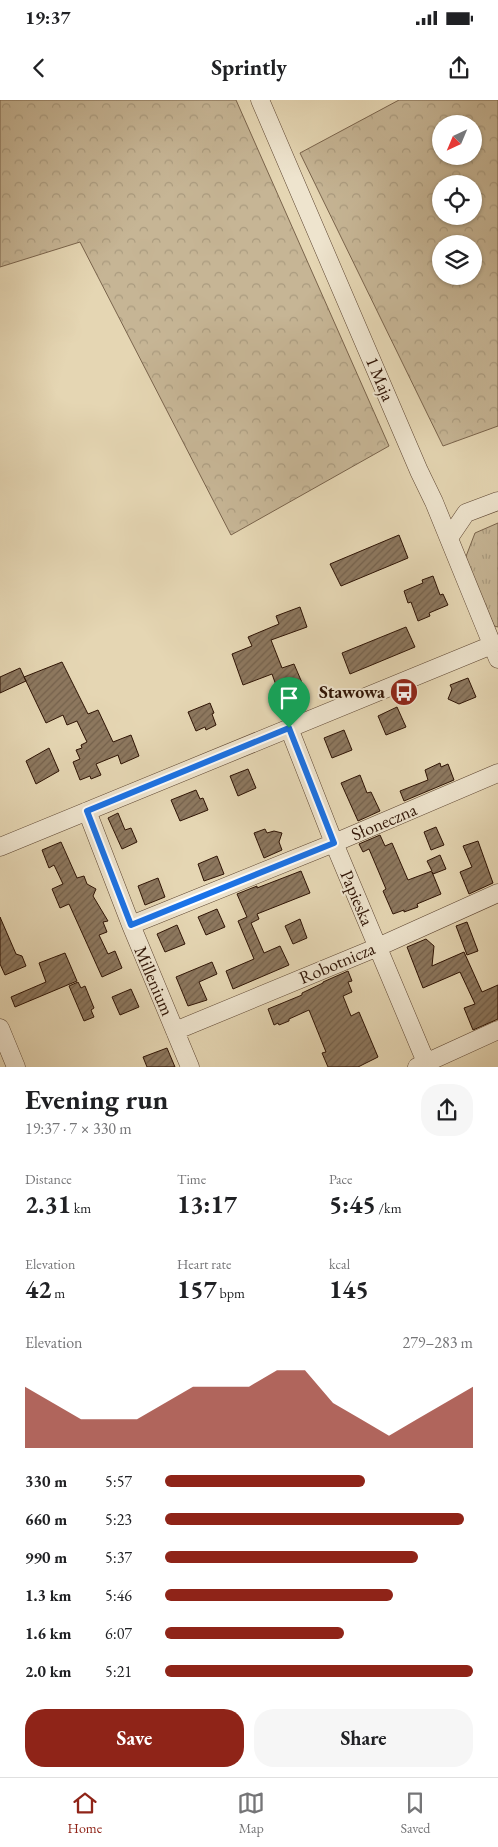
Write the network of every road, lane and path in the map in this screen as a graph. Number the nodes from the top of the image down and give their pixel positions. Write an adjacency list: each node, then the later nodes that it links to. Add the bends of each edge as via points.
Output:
1 (260, 100): 3 (street, 1 Maja)
2 (498, 501): 3 (street, via 466,513)
3 (449, 538): 4 (street, 1 Maja)
4 (495, 652): 5 (street)
5 (289, 728): 7 (street); 8 (street, Papieska)
6 (498, 773): 8 (street, Słoneczna)
7 (87, 811): 9 (street); 11 (street, Millenium)
8 (334, 843): 11 (street, Słoneczna); 12 (street, Papieska)
9 (0, 847)
10 (498, 893): 12 (street, Robotnicza)
11 (131, 925): 15 (street, Millenium)
12 (378, 947): 15 (street, Robotnicza); 16 (street, Papieska)
13 (0, 1028): 17 (street)
14 (498, 1030): 16 (street)
15 (175, 1031): 18 (street, Millenium)
16 (423, 1066)
17 (16, 1067)
18 (190, 1067)

